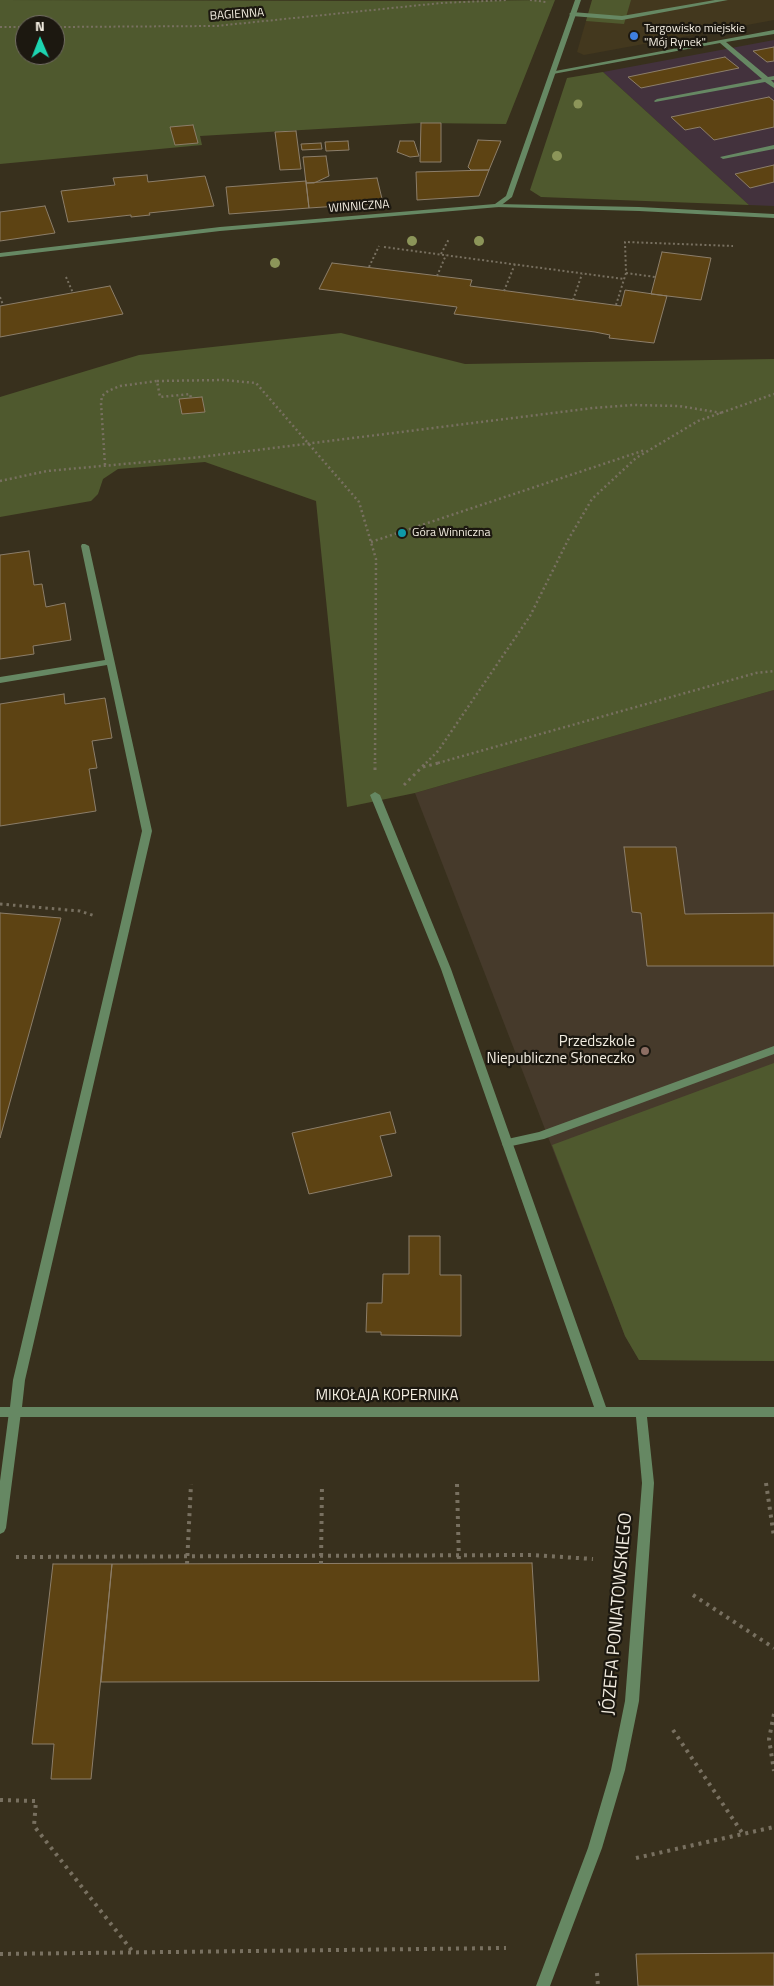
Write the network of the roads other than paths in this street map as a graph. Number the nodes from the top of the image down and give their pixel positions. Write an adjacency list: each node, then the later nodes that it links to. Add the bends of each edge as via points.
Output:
1 (578, 0): 5 (street)
2 (671, 0): 4 (street)
3 (725, 0): 4 (street)
4 (680, 8): 5 (street, via 622,18)
5 (572, 14): 8 (street)
6 (774, 32): 7 (street)
7 (721, 41): 8 (street); 10 (street)
8 (553, 72): 15 (street, via 509,197)
9 (774, 78): 10 (street)
10 (766, 80): 11 (street); 12 (street)
11 (774, 86)
12 (657, 101)
13 (774, 147): 14 (street)
14 (723, 158)
15 (497, 206): 16 (street, WINNICZNA, via 629,208); 17 (street, WINNICZNA, via 220,229)
16 (774, 216)
17 (0, 256)
18 (85, 546): 19 (street)
19 (108, 662): 20 (street); 25 (street, via 147,831 19,1380)
20 (0, 680)
21 (375, 795): 23 (street, via 446,969)
22 (774, 1050): 23 (street, via 540,1136)
23 (507, 1143): 26 (street)
24 (0, 1412): 25 (street, MIKOŁAJA KOPERNIKA)
25 (16, 1412): 26 (street, MIKOŁAJA KOPERNIKA); 29 (street)
26 (602, 1412): 27 (street, MIKOŁAJA KOPERNIKA)
27 (641, 1412): 28 (street, MIKOŁAJA KOPERNIKA); 30 (street, JÓZEFA PONIATOWSKIEGO, via 648,1484 632,1701 618,1770 595,1848)
28 (774, 1412)
29 (0, 1528)
30 (543, 1986)

